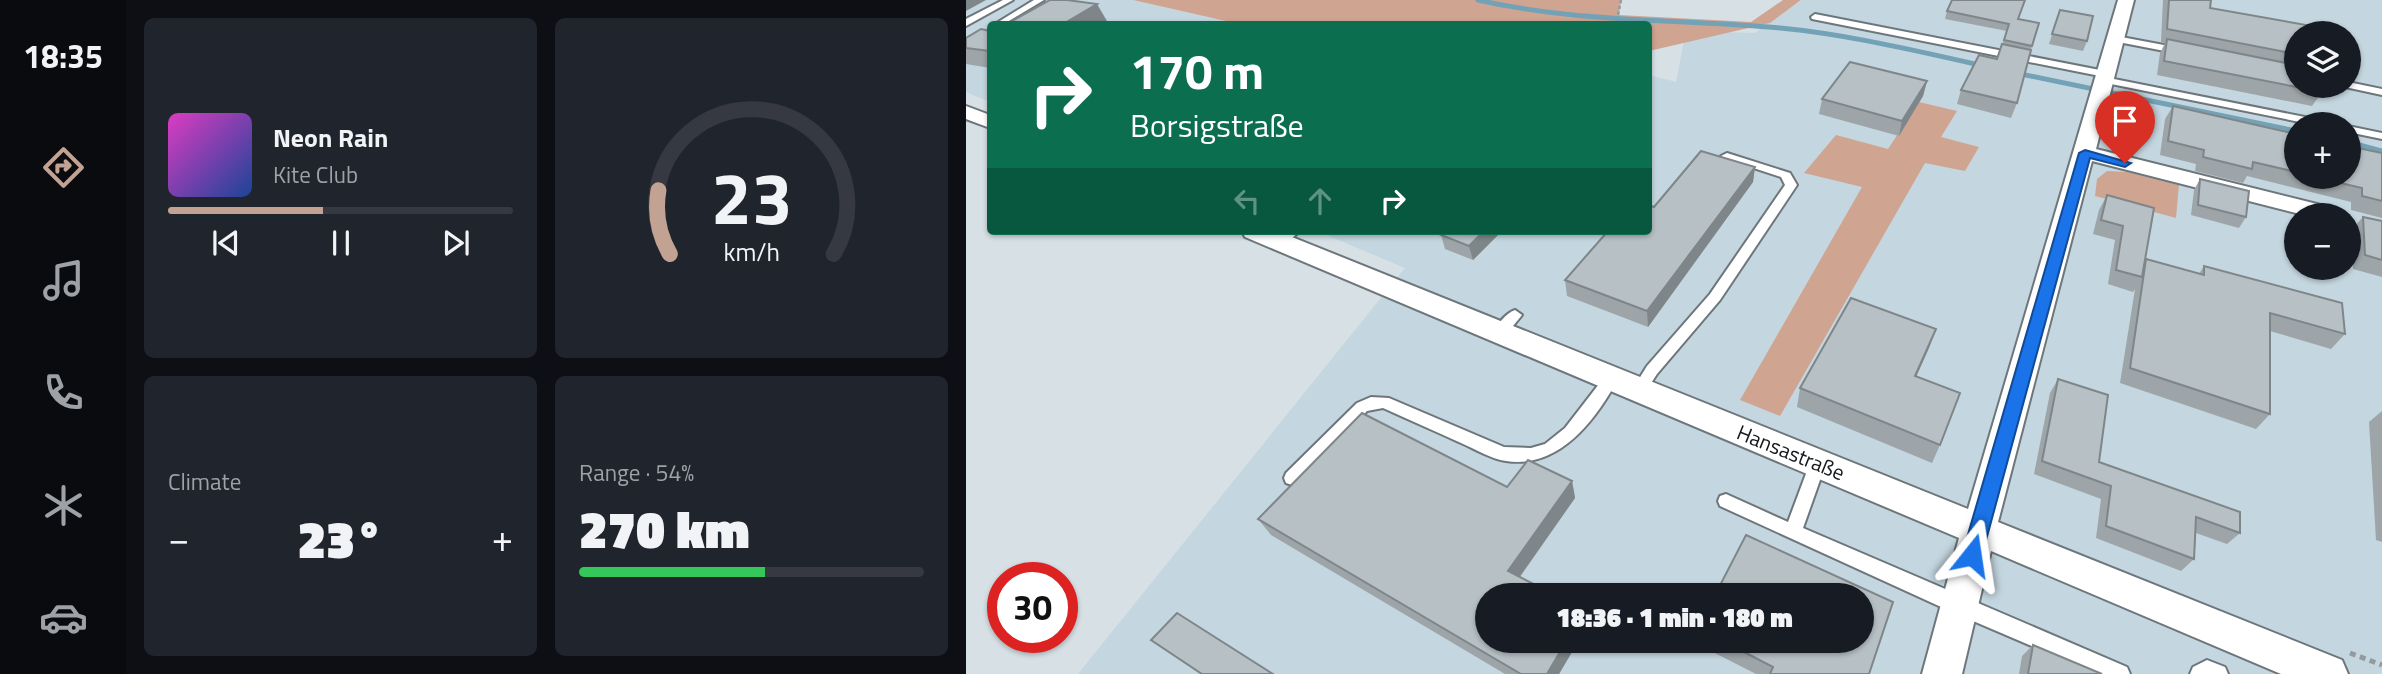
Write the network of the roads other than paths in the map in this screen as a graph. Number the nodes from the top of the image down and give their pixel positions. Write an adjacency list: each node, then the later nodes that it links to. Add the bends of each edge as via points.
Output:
1 (1009, 0): 6 (lane)
2 (1040, 0): 5 (lane)
3 (2126, 0): 7 (street)
4 (1815, 17): 9 (lane)
5 (1004, 21)
6 (966, 23)
7 (2116, 38): 8 (lane); 9 (street)
8 (2196, 54)
9 (2103, 84): 13 (lane); 17 (street)
10 (2361, 88): 11 (lane)
11 (2382, 92)
12 (966, 112): 14 (street)
13 (2284, 117)
14 (987, 121)
15 (2361, 132): 16 (lane)
16 (2382, 136)
17 (2085, 153): 19 (street); 26 (street)
18 (1727, 156): 22 (lane, via 1786,175 1791,185 1715,298)
19 (2285, 203)
20 (1276, 235): 21 (street, Hansastraße, via 1507,324)
21 (1611, 379): 22 (street, Hansastraße); 24 (lane, via 1558,444 1541,453 1503,454 1384,402 1371,402)
22 (1639, 390): 23 (street, Hansastraße)
23 (1818, 463): 26 (street, Hansastraße); 27 (lane)
24 (1293, 478)
25 (1726, 501): 27 (lane)
26 (1979, 529): 28 (street); 33 (street, Hansastraße)
27 (1793, 532): 28 (lane)
28 (1959, 606): 29 (street); 30 (lane)
29 (1942, 674)
30 (2120, 674)
31 (2200, 674): 32 (lane, via 2207,670)
32 (2218, 674)
33 (2328, 674)

